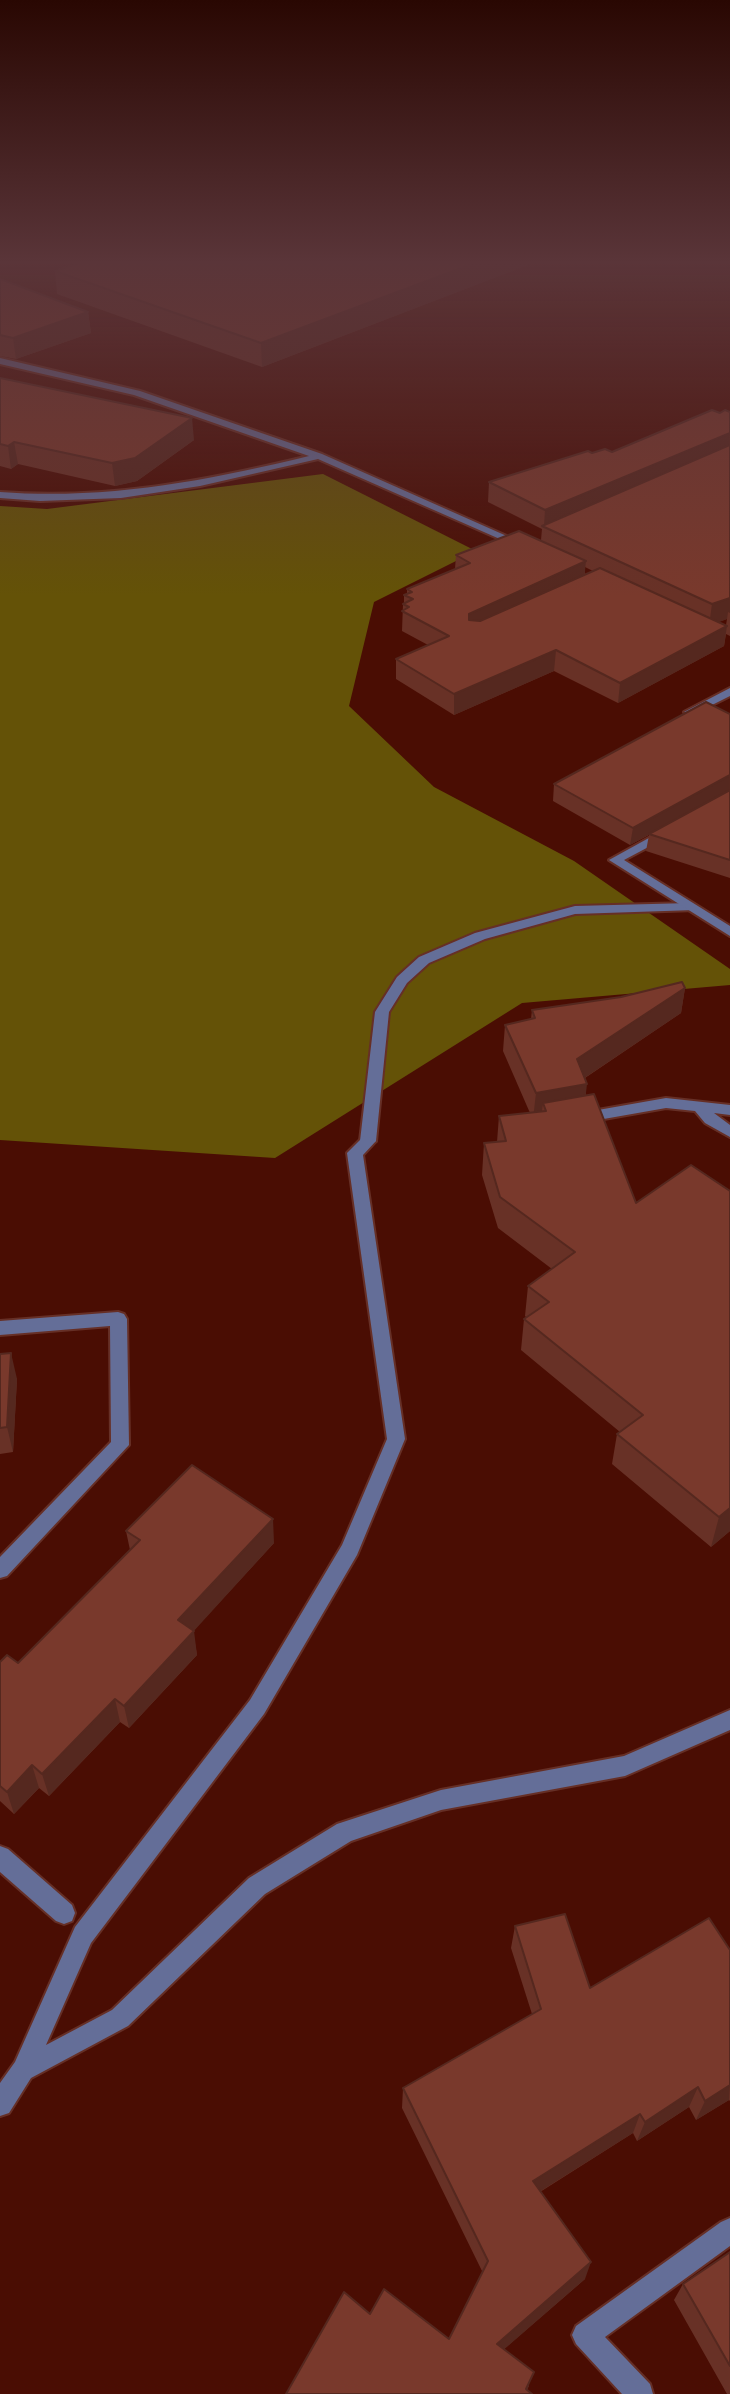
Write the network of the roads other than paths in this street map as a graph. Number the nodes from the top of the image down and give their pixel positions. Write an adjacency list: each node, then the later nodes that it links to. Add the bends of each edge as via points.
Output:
1 (50, 373): 2 (street, via 137,393)
2 (319, 456): 3 (street, via 126,495); 5 (street)
3 (0, 495)
4 (540, 539): 5 (street)
5 (525, 546): 6 (street)
6 (538, 552)
7 (730, 691): 8 (street)
8 (678, 718)
9 (679, 825): 10 (street, via 615,860)
10 (690, 907): 11 (street); 21 (street, via 575,910 480,936 424,960 402,980 382,1012 368,1141 355,1153 396,1439 350,1549 257,1707 83,1935)
11 (730, 932)
12 (700, 1107): 13 (street); 14 (street, via 666,1103); 15 (street)
13 (730, 1110)
14 (559, 1122)
15 (730, 1132)
16 (0, 1328): 17 (street, via 118,1319 120,1445)
17 (0, 1570)
18 (730, 1720): 21 (street, via 625,1766 441,1800 345,1832 257,1886 120,2018)
19 (0, 1857): 20 (street)
20 (64, 1913)
21 (23, 2070): 22 (street)
22 (0, 2104)
23 (730, 2231): 24 (street, via 585,2335)
24 (640, 2394)

